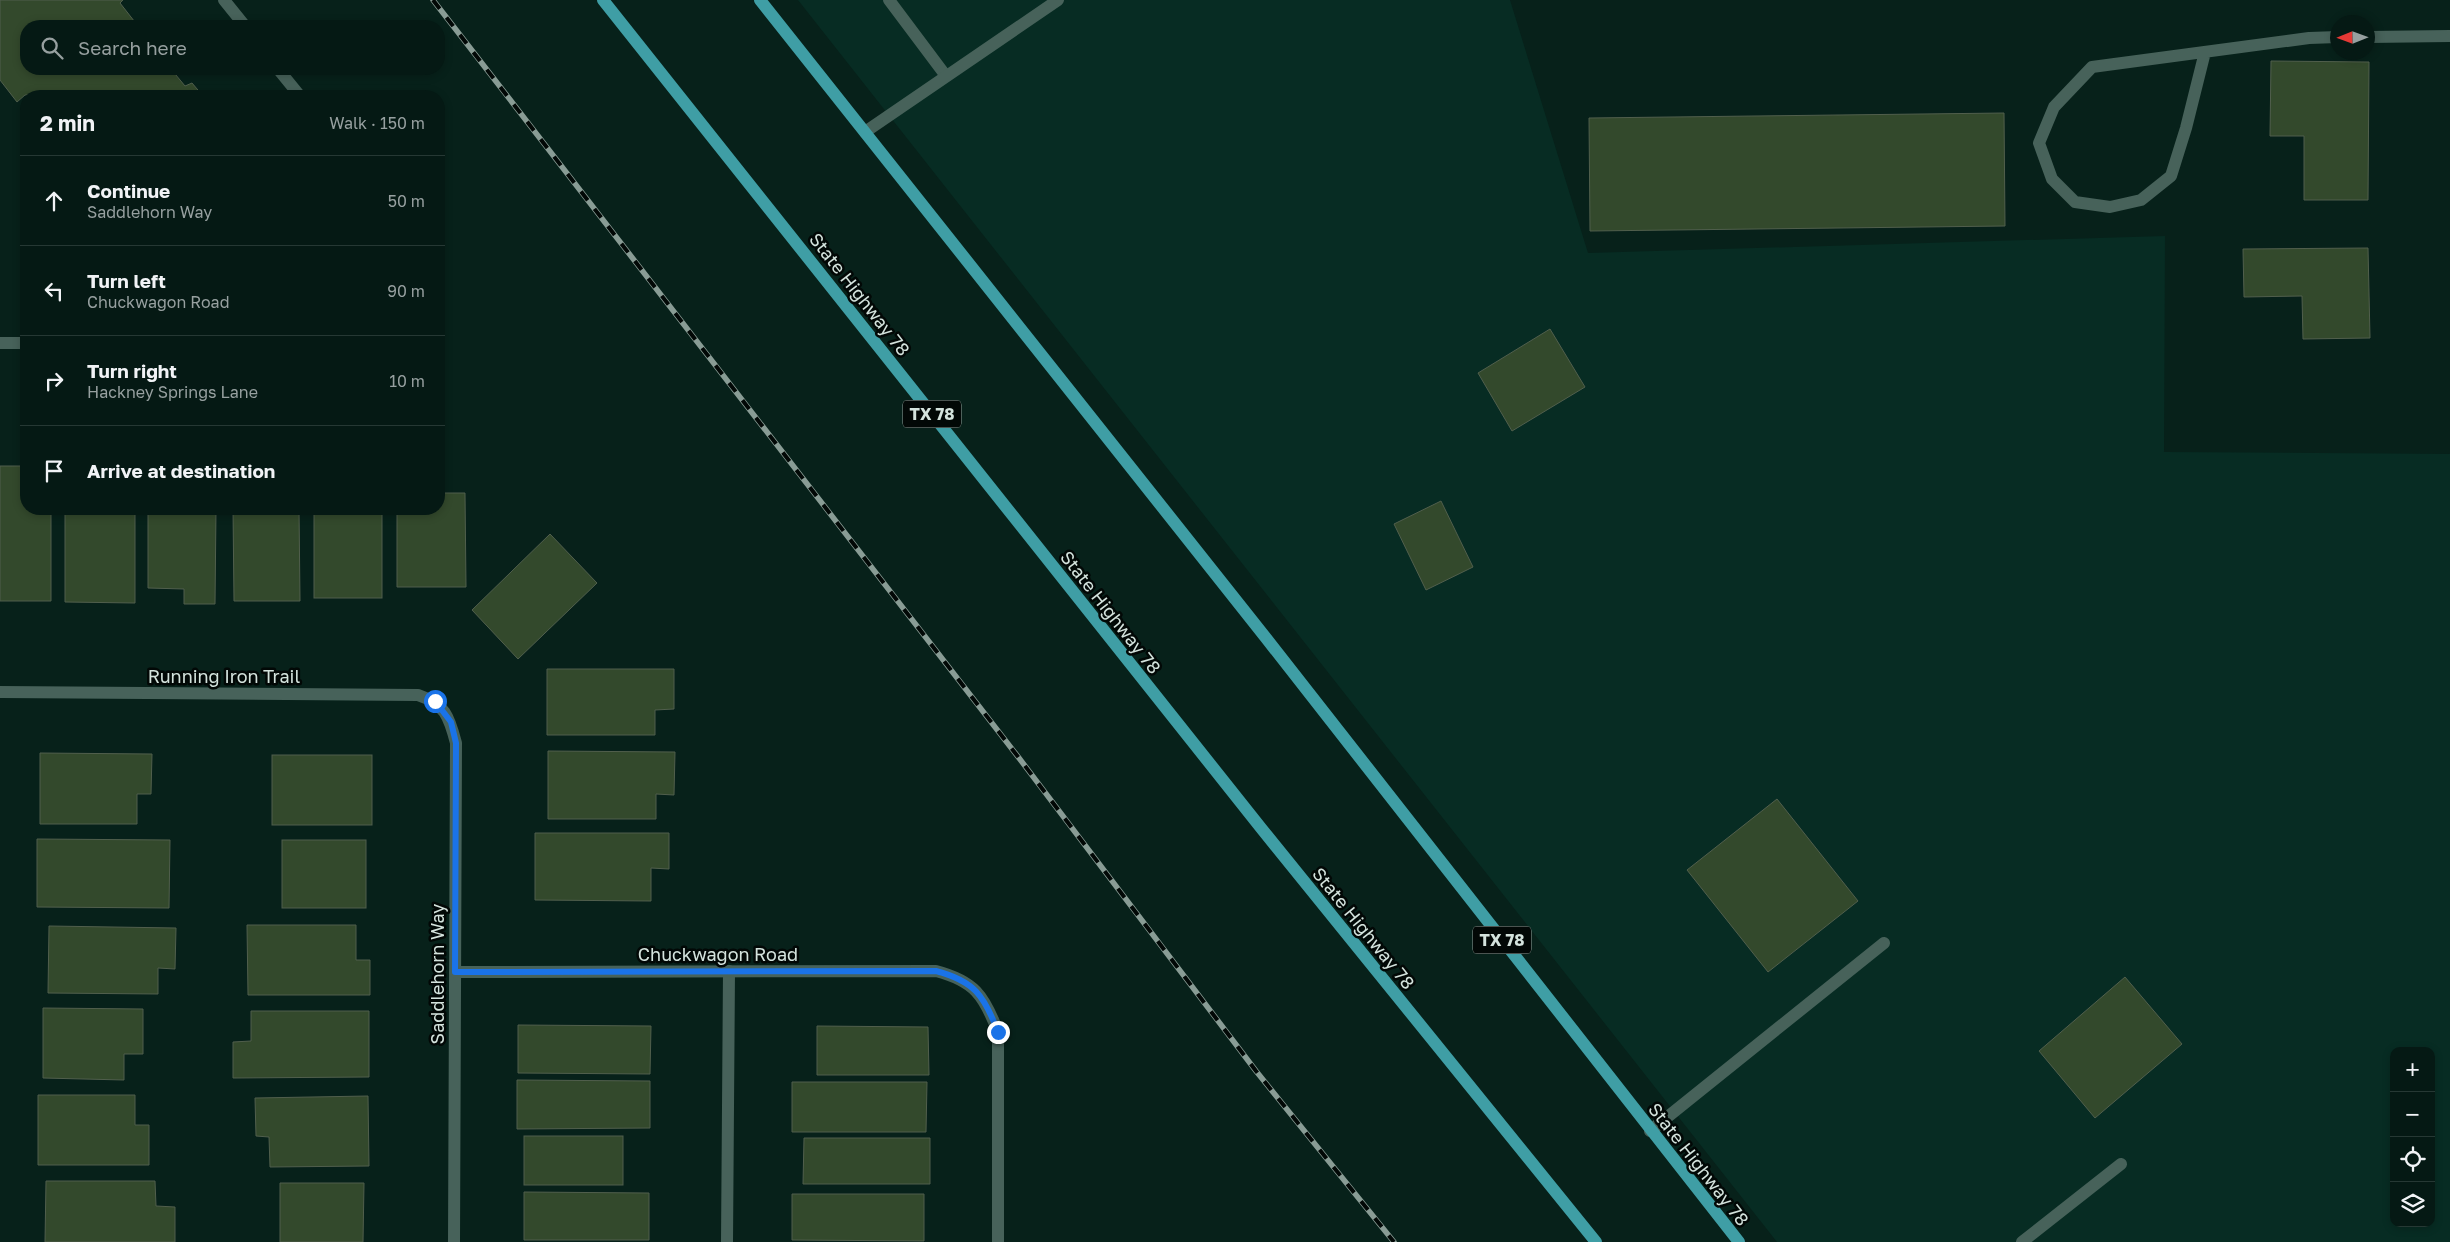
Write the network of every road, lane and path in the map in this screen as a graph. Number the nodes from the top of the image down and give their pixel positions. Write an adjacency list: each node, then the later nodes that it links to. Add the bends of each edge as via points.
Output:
1 (224, 0): 6 (street)
2 (604, 0): 27 (main road, State Highway 78 / TX 78, via 1261,828)
3 (760, 0): 14 (main road, State Highway 78 / TX 78)
4 (889, 0): 12 (street)
5 (1058, 0): 12 (street)
6 (240, 20)
7 (2450, 36): 9 (street)
8 (2330, 37): 10 (street)
9 (2375, 37)
10 (2204, 52): 10 (street, via 2092,67 2054,107 2040,143 2052,179 2075,202 2110,207 2141,200 2171,176)
11 (283, 75): 13 (street)
12 (946, 76): 14 (street)
13 (295, 90)
14 (865, 132): 22 (main road, State Highway 78 / TX 78, via 1260,630)
15 (0, 343): 16 (street)
16 (20, 343)
17 (0, 692): 18 (street, Running Iron Trail, via 418,695 435,701)
18 (443, 709): 21 (street, Saddlehorn Way, via 451,722 456,743)
19 (1884, 943): 22 (street)
20 (729, 971): 21 (street, Chuckwagon Road); 25 (street); 26 (street, Chuckwagon Road, via 936,971 958,977 976,989 989,1008 998,1032)
21 (455, 972): 24 (street, Saddlehorn Way)
22 (1650, 1131): 28 (main road, State Highway 78 / TX 78)
23 (2121, 1164): 29 (street)
24 (454, 1242)
25 (727, 1242)
26 (998, 1242)
27 (1596, 1242)
28 (1739, 1242)
29 (2022, 1242)

